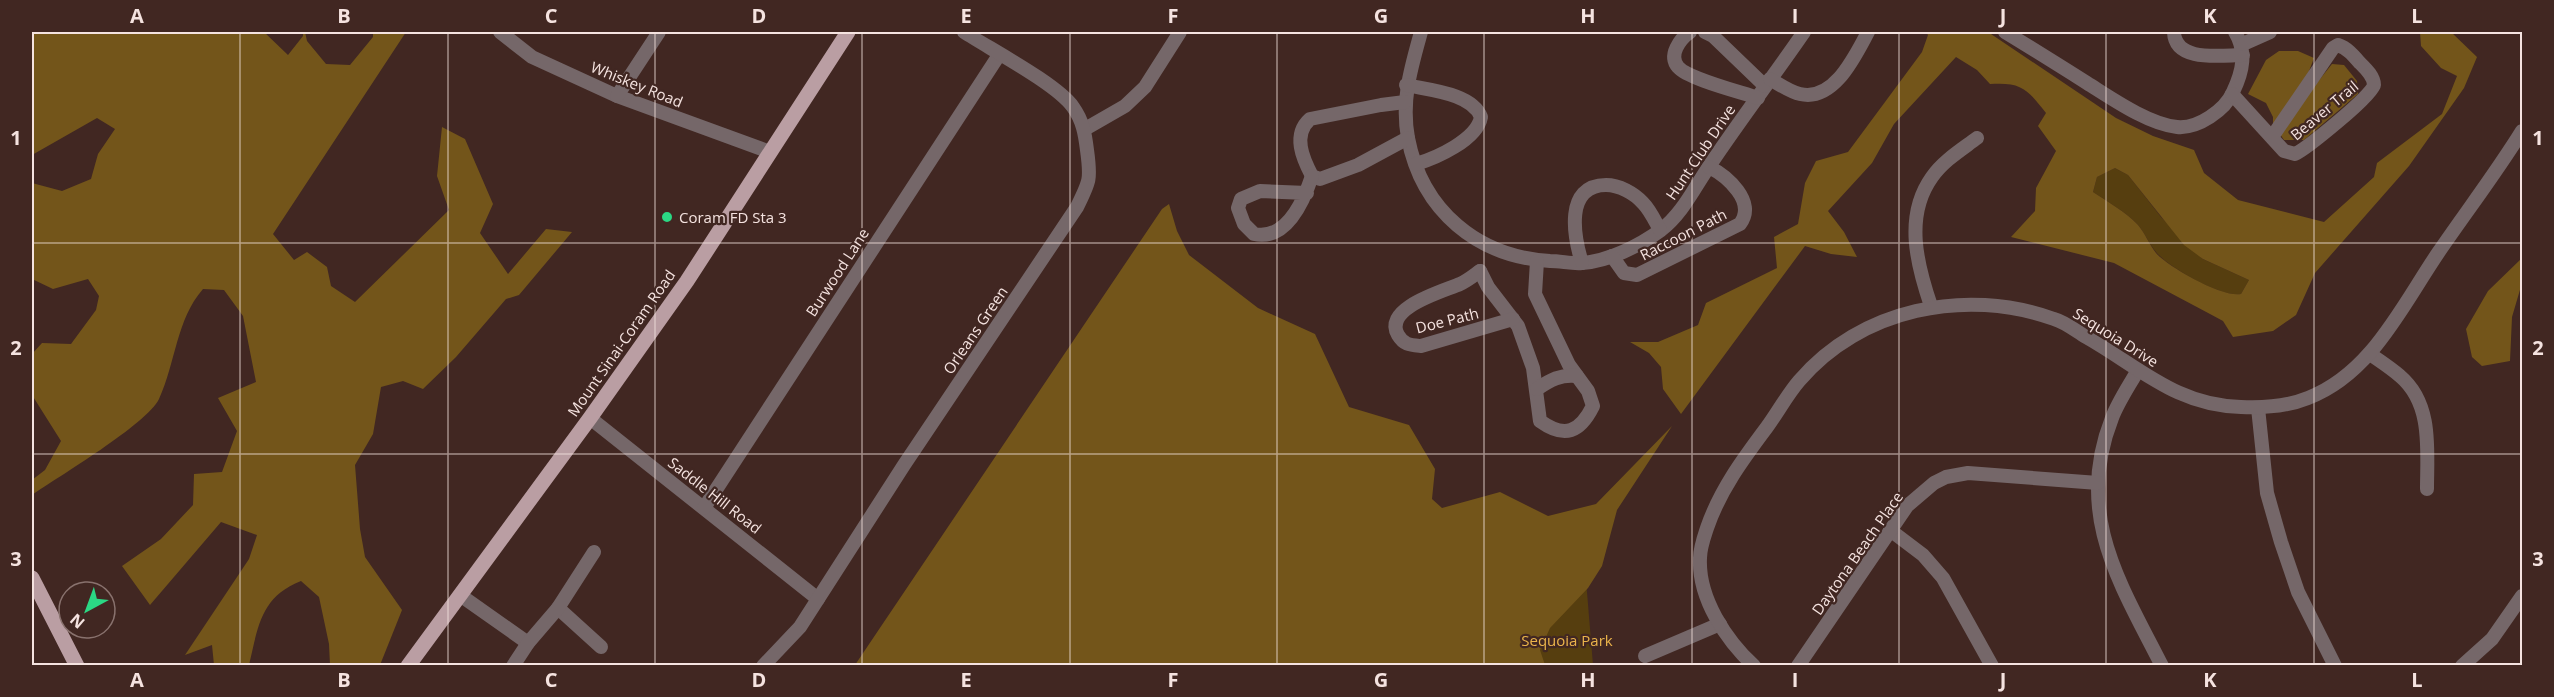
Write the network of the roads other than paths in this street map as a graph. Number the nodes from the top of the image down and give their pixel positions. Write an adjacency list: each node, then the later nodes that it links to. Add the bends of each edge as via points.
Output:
1 (500, 32): 20 (street, Whiskey Road, via 532,57)
2 (659, 32): 20 (street)
3 (848, 32): 27 (main road, Mount Sinai-Coram Road)
4 (963, 32): 16 (street, Orleans Green)
5 (1180, 32): 22 (street, via 1145,87 1125,106)
6 (1421, 32): 17 (street, Hunt Club Drive)
7 (1690, 32): 18 (street, via 1675,52 1678,67 1692,76)
8 (1705, 32): 18 (street)
9 (1804, 32): 18 (street, Hunt Club Drive)
10 (1868, 32): 18 (street, via 1841,75 1821,91 1808,95)
11 (2005, 32): 19 (street, via 2132,111 2177,127 2210,117)
12 (2174, 32): 15 (street, via 2178,43 2192,54)
13 (2235, 32): 15 (street)
14 (2270, 32): 15 (street)
15 (2243, 50): 19 (street)
16 (999, 55): 22 (street, Orleans Green, via 1060,95 1072,106); 48 (street, Burwood Lane)
17 (1406, 85): 21 (street, Hunt Club Drive); 28 (street, via 1462,99 1481,117 1469,136)
18 (1764, 88): 29 (street, Hunt Club Drive)
19 (2232, 94): 24 (street)
20 (617, 96): 27 (street, Whiskey Road)
21 (1405, 102): 25 (street, Hunt Club Drive); 30 (street, via 1310,120 1300,146)
22 (1085, 129): 54 (street, Orleans Green, via 1091,168 1077,207)
23 (2523, 131): 40 (street, Sequoia Drive)
24 (2272, 137): 24 (street, Beaver Trail, via 2284,151 2299,153 2370,94 2374,83 2367,70 2344,47 2333,48)
25 (1408, 138): 28 (street, Hunt Club Drive); 30 (street, via 1332,176)
26 (1977, 138): 38 (street, via 1932,177 1915,216 1916,252)
27 (770, 152): 45 (main road, Mount Sinai-Coram Road, via 687,281)
28 (1416, 164): 33 (street, Hunt Club Drive, via 1437,205 1455,225)
29 (1709, 166): 32 (street, Hunt Club Drive, via 1680,212); 34 (street, Raccoon Path, via 1724,174 1742,197 1745,212 1740,224 1637,275 1624,273)
30 (1312, 176): 31 (street)
31 (1306, 193): 31 (street, via 1260,192 1241,200 1238,208 1244,224 1259,235 1283,225 1301,206)
32 (1660, 230): 34 (street, Hunt Club Drive); 36 (street, via 1634,195 1616,186 1597,185 1581,198 1574,216)
33 (1490, 248): 35 (street, Hunt Club Drive); 37 (street)
34 (1612, 256): 36 (street, Hunt Club Drive)
35 (1537, 261): 36 (street, Hunt Club Drive); 42 (street, via 1535,294)
36 (1582, 263)
37 (1480, 272): 39 (street); 39 (street, Doe Path, via 1405,309 1396,323 1399,338 1407,345 1421,346)
38 (1931, 306): 41 (street, Sequoia Drive, via 2016,309 2055,319); 56 (street, Sequoia Drive, via 1856,333 1828,353 1799,381 1730,477 1702,541 1700,559 1706,592)
39 (1513, 319): 43 (street, via 1533,368)
40 (2370, 354): 44 (street, Sequoia Drive, via 2330,388 2284,406); 47 (street, via 2414,391 2428,431)
41 (2138, 370): 44 (street, Sequoia Drive, via 2177,394 2202,403); 46 (street, via 2112,418)
42 (1577, 376): 43 (street, via 1554,378); 43 (street, via 1593,406 1583,423 1569,431 1558,431 1540,421)
43 (1537, 389)
44 (2258, 408): 69 (street, via 2267,493 2281,542 2298,592)
45 (590, 418): 48 (street, Saddle Hill Road); 52 (main road, Mount Sinai-Coram Road)
46 (2098, 483): 49 (street, Daytona Beach Place, via 1968,473 1946,477 1907,506); 68 (street, via 2102,535 2116,576)
47 (2427, 489)
48 (704, 508): 54 (street, Saddle Hill Road)
49 (1890, 530): 66 (street, Daytona Beach Place); 67 (street, via 1923,555 1942,578)
50 (594, 552): 55 (street)
51 (32, 578): 61 (main road)
52 (460, 595): 57 (street); 62 (main road, Mount Sinai-Coram Road)
53 (2523, 596): 60 (street, via 2492,639)
54 (818, 599): 64 (street, Orleans Green, via 800,627)
55 (558, 608): 57 (street); 58 (street)
56 (1720, 624): 59 (street); 65 (street, Sequoia Drive)
57 (528, 643): 63 (street)
58 (601, 647)
59 (1645, 656)
60 (2466, 665)
61 (77, 666)
62 (408, 666)
63 (513, 666)
64 (763, 666)
65 (1754, 666)
66 (1798, 666)
67 (1992, 666)
68 (2162, 666)
69 (2335, 666)

